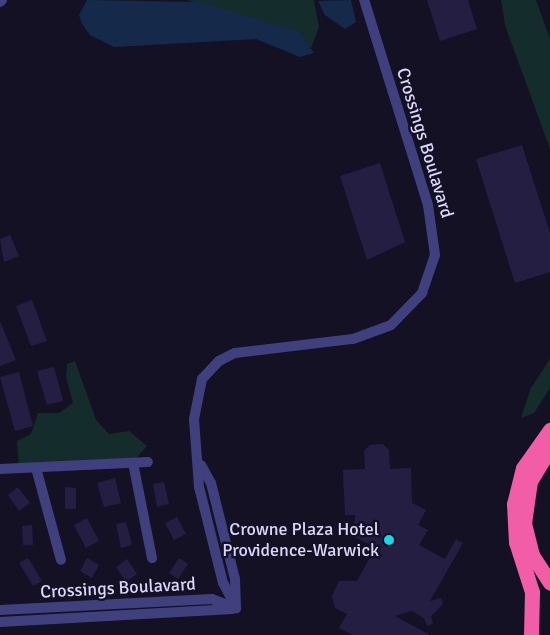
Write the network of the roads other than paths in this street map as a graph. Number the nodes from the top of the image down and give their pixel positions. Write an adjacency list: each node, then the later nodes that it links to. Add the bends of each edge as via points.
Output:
1 (364, 0): 11 (street, Crossings Boulavard, via 435,232 430,275 406,313 372,334 235,353 219,361 196,394 194,419 200,464 199,486 223,583)
2 (550, 430): 14 (highway, via 523,468 514,504 516,542 532,592)
3 (550, 448): 10 (highway, via 530,480 524,523 532,555)
4 (148, 462): 5 (street)
5 (132, 463): 6 (street); 8 (street)
6 (36, 468): 7 (street); 9 (street)
7 (0, 469)
8 (152, 558)
9 (61, 560)
10 (550, 583)
11 (236, 608): 12 (street, Crossings Boulavard, via 212,599); 13 (street, Crossings Boulavard)
12 (0, 610)
13 (0, 622)
14 (531, 635)

